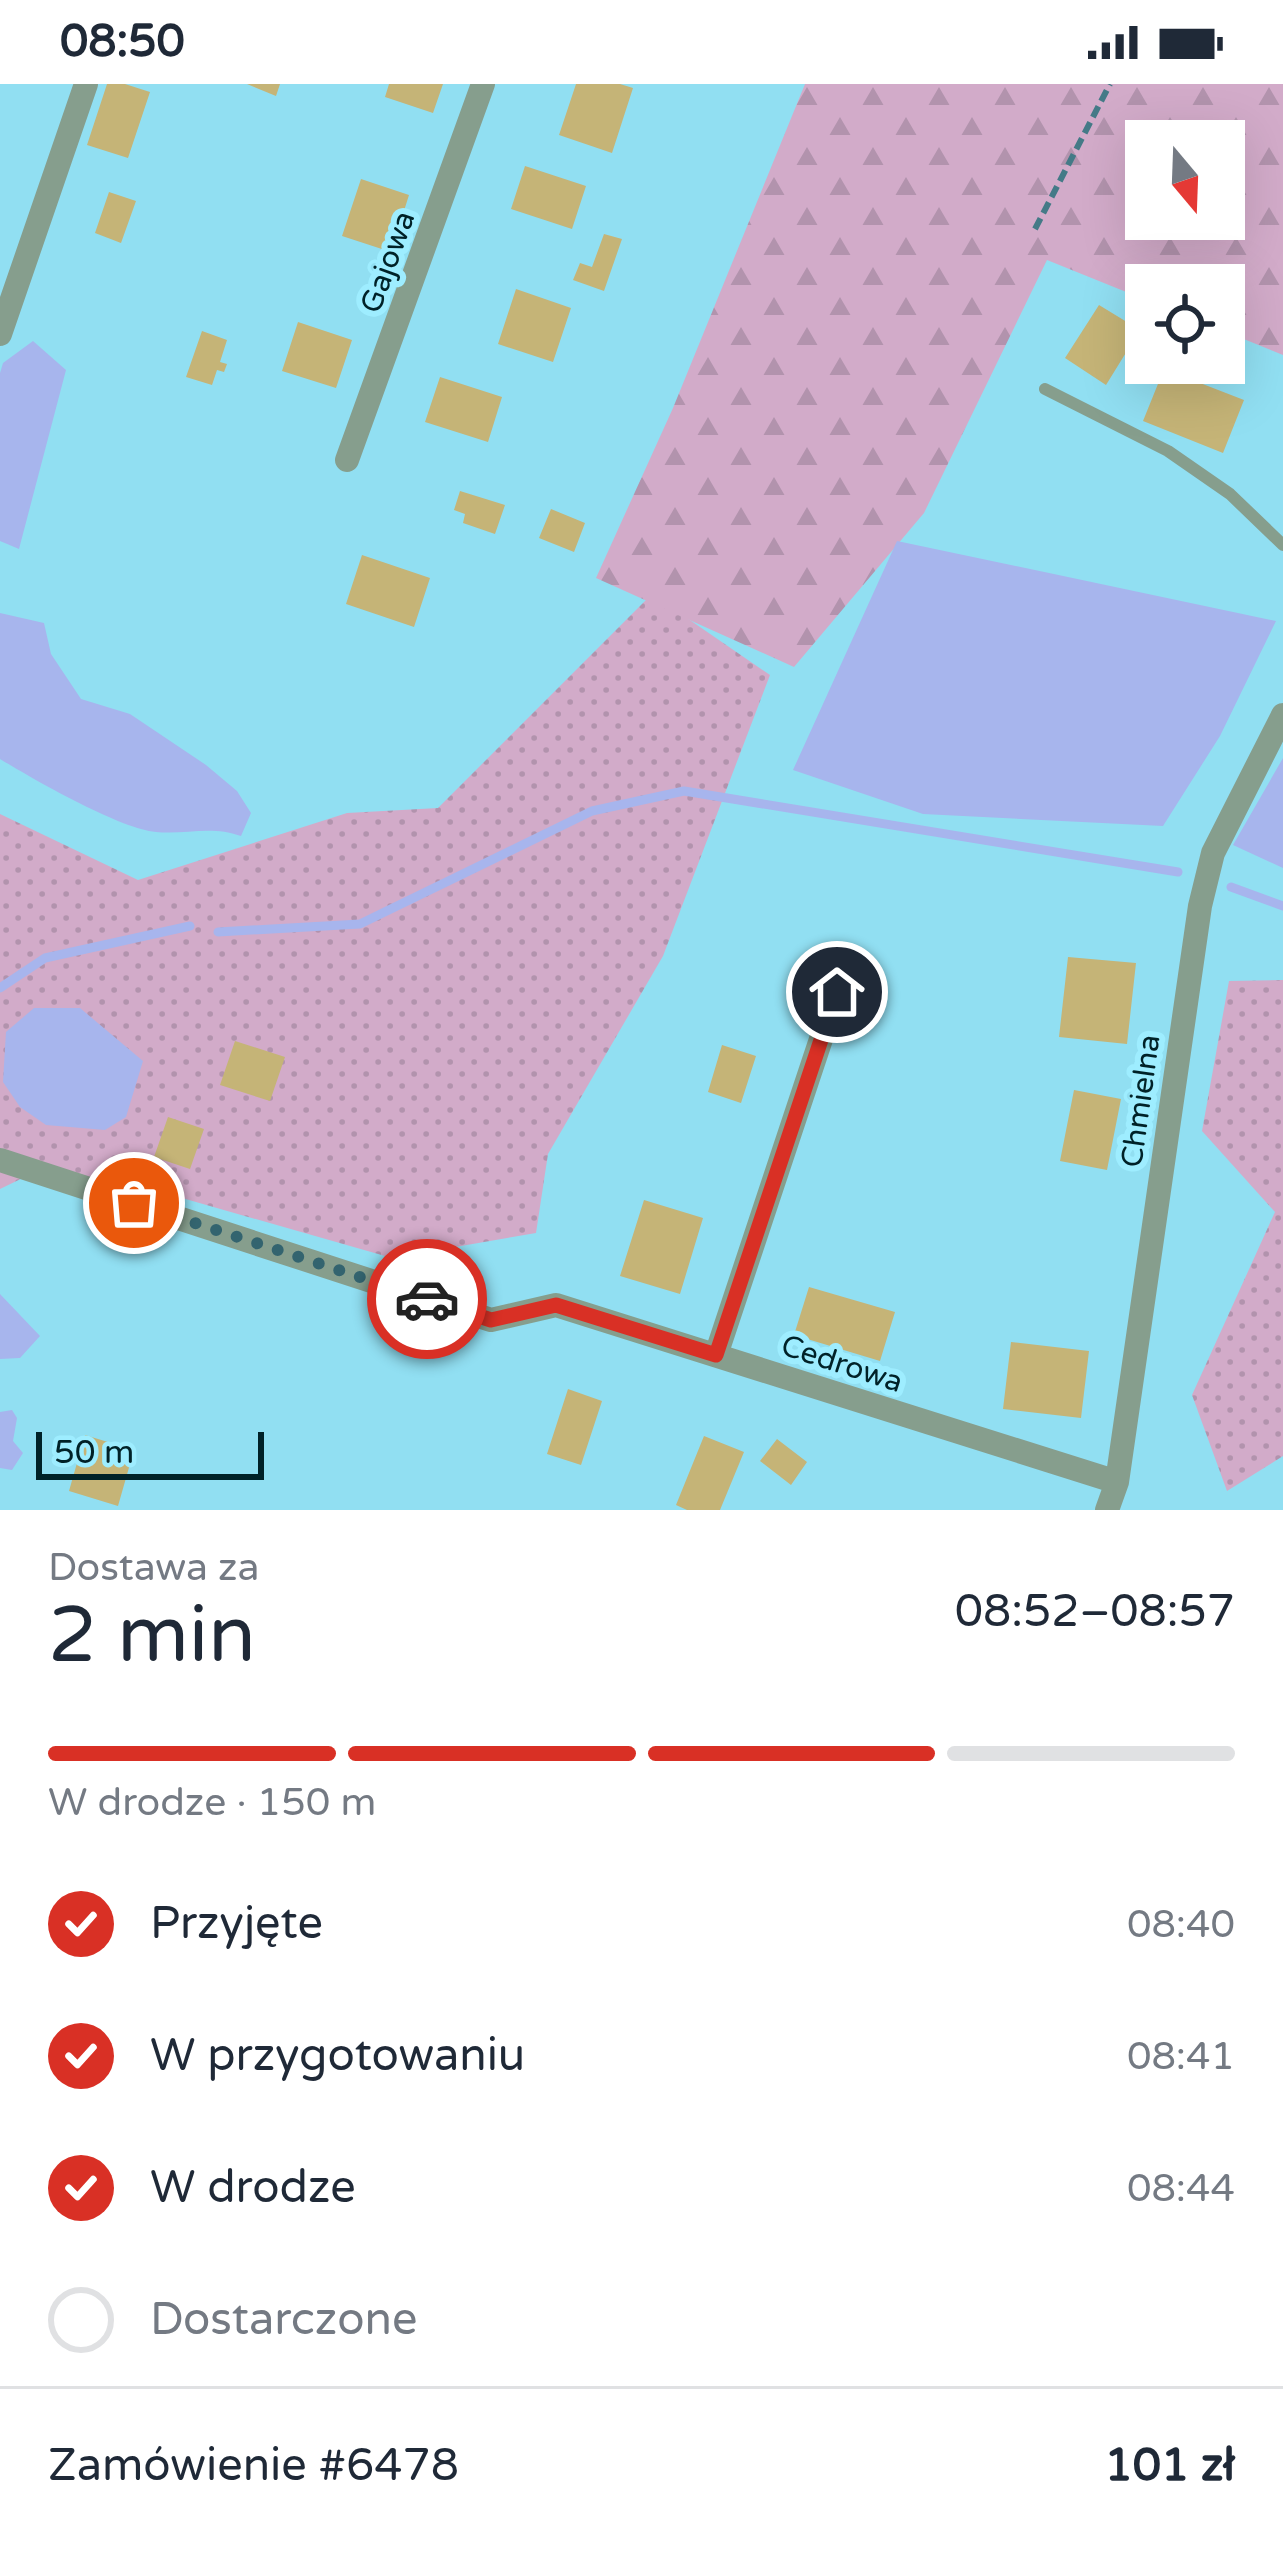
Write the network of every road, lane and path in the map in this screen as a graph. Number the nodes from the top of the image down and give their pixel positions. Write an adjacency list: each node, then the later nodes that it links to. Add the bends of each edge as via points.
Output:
1 (86, 84): 5 (street)
2 (483, 84): 7 (street, Gajowa)
3 (1109, 84): 4 (path)
4 (1035, 229)
5 (0, 334)
6 (1045, 389): 8 (lane, via 1168,451)
7 (347, 460)
8 (1283, 545)
9 (1283, 715): 13 (street, Chmielna, via 1214,853 1200,906)
10 (837, 992): 12 (street)
11 (0, 1160): 12 (street, Cedrowa, via 491,1320 556,1305)
12 (716, 1355): 13 (street, Cedrowa)
13 (1117, 1482): 14 (street, Chmielna)
14 (1107, 1510)

